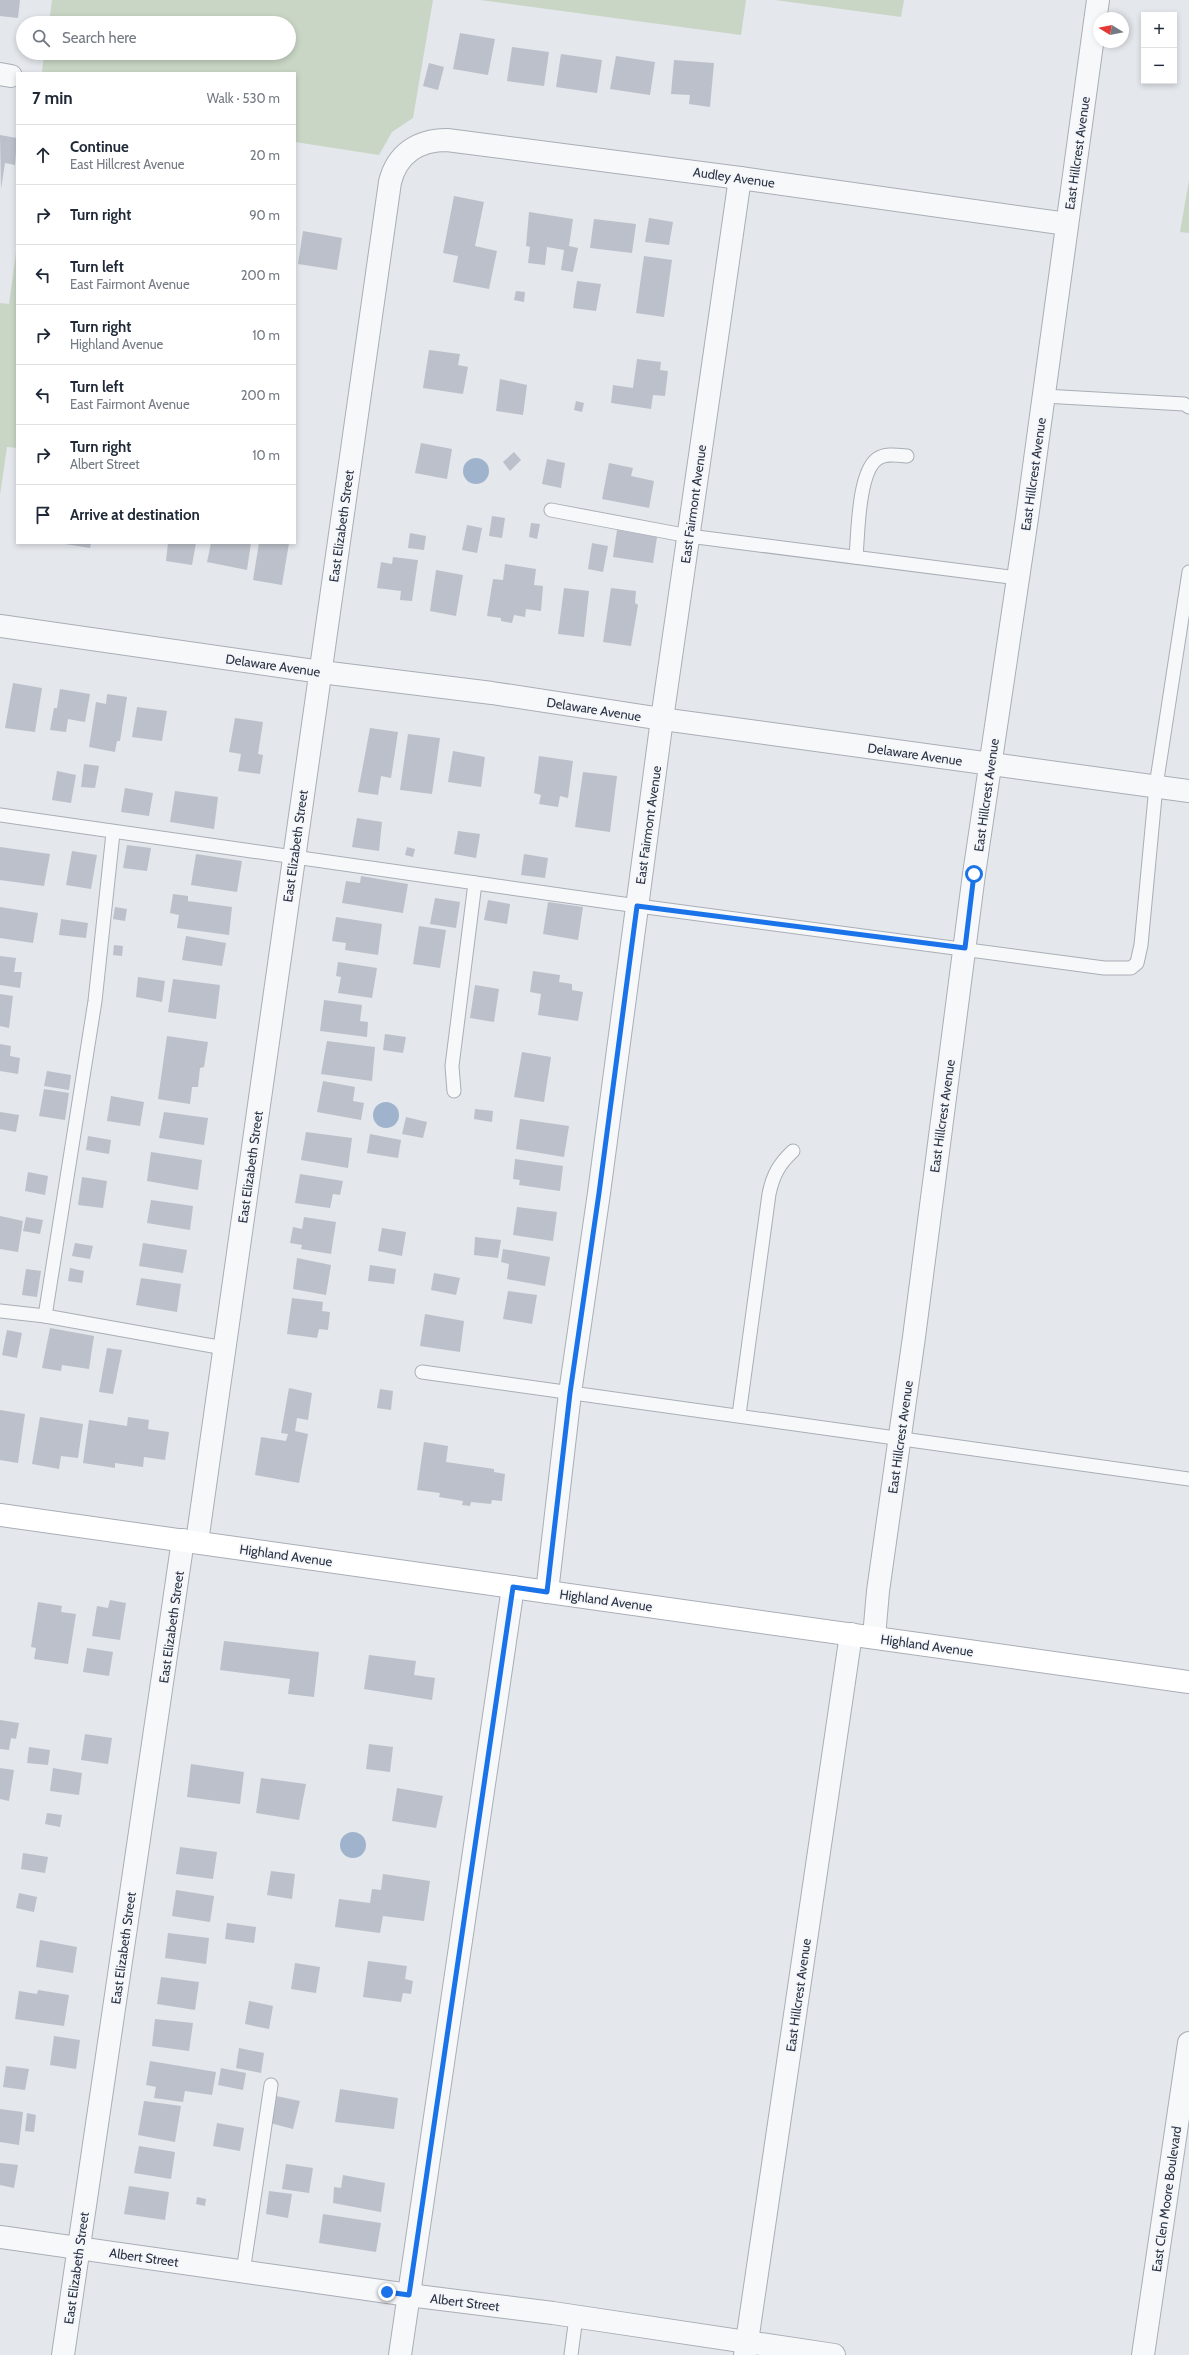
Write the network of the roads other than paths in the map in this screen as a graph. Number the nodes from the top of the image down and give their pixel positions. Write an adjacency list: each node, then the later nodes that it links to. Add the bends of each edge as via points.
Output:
1 (1098, 0): 4 (street, East Hillcrest Avenue)
2 (405, 155): 3 (street, Audley Avenue, via 421,143 447,140); 14 (street, East Elizabeth Street, via 393,171 390,182)
3 (740, 178): 4 (street, Audley Avenue); 9 (street, East Fairmont Avenue)
4 (1067, 224): 5 (street, East Hillcrest Avenue)
5 (1044, 396): 6 (lane, via 1184,404); 12 (street, East Hillcrest Avenue)
6 (1189, 407)
7 (907, 456): 10 (lane, via 890,454 877,459 871,466 863,494)
8 (551, 510): 9 (lane)
9 (689, 536): 10 (lane); 15 (street, East Fairmont Avenue)
10 (856, 557): 12 (lane)
11 (1189, 572): 17 (lane)
12 (1018, 578): 16 (street, East Hillcrest Avenue)
13 (0, 626): 14 (street, Delaware Avenue)
14 (321, 672): 15 (street, Delaware Avenue, via 492,693); 21 (street, East Elizabeth Street)
15 (662, 720): 16 (street, Delaware Avenue); 23 (street, East Fairmont Avenue)
16 (990, 764): 17 (street, Delaware Avenue); 24 (street, East Hillcrest Avenue)
17 (1156, 786): 18 (street, Delaware Avenue); 24 (lane, via 1141,945 1137,962 1131,968 1104,968)
18 (1189, 791)
19 (0, 815): 20 (lane)
20 (113, 833): 21 (lane); 28 (lane, via 95,1001)
21 (293, 857): 22 (lane); 29 (street, East Elizabeth Street)
22 (475, 883): 23 (lane); 25 (lane, via 452,1066)
23 (637, 906): 24 (lane); 31 (street, East Fairmont Avenue)
24 (965, 948): 33 (street, East Hillcrest Avenue)
25 (454, 1091)
26 (793, 1151): 32 (lane, via 774,1173 769,1194)
27 (0, 1311): 28 (lane)
28 (45, 1316): 29 (lane)
29 (224, 1348): 36 (street, East Elizabeth Street)
30 (422, 1372): 31 (lane)
31 (570, 1393): 32 (lane); 38 (street, East Fairmont Avenue)
32 (739, 1415): 33 (lane)
33 (900, 1437): 34 (lane); 40 (street, East Hillcrest Avenue)
34 (1189, 1478)
35 (0, 1515): 36 (main road, Highland Avenue)
36 (190, 1541): 37 (main road, Highland Avenue); 45 (street, East Elizabeth Street)
37 (513, 1587): 38 (main road, Highland Avenue); 47 (street)
38 (547, 1592): 39 (main road, Highland Avenue)
39 (851, 1634): 40 (main road, Highland Avenue); 49 (street, East Hillcrest Avenue)
40 (874, 1637): 41 (main road, Highland Avenue)
41 (1189, 1682)
42 (1189, 2043): 54 (street, East Clen Moore Boulevard)
43 (272, 2085): 46 (lane)
44 (0, 2237): 45 (street, Albert Street)
45 (79, 2248): 46 (street, Albert Street); 50 (street, East Elizabeth Street)
46 (243, 2272): 47 (street, Albert Street)
47 (409, 2295): 48 (street, Albert Street); 51 (street)
48 (576, 2317): 49 (street, Albert Street); 52 (lane)
49 (746, 2349): 53 (street, Albert Street)
50 (63, 2355)
51 (400, 2355)
52 (570, 2355)
53 (834, 2355)
54 (1143, 2355)

